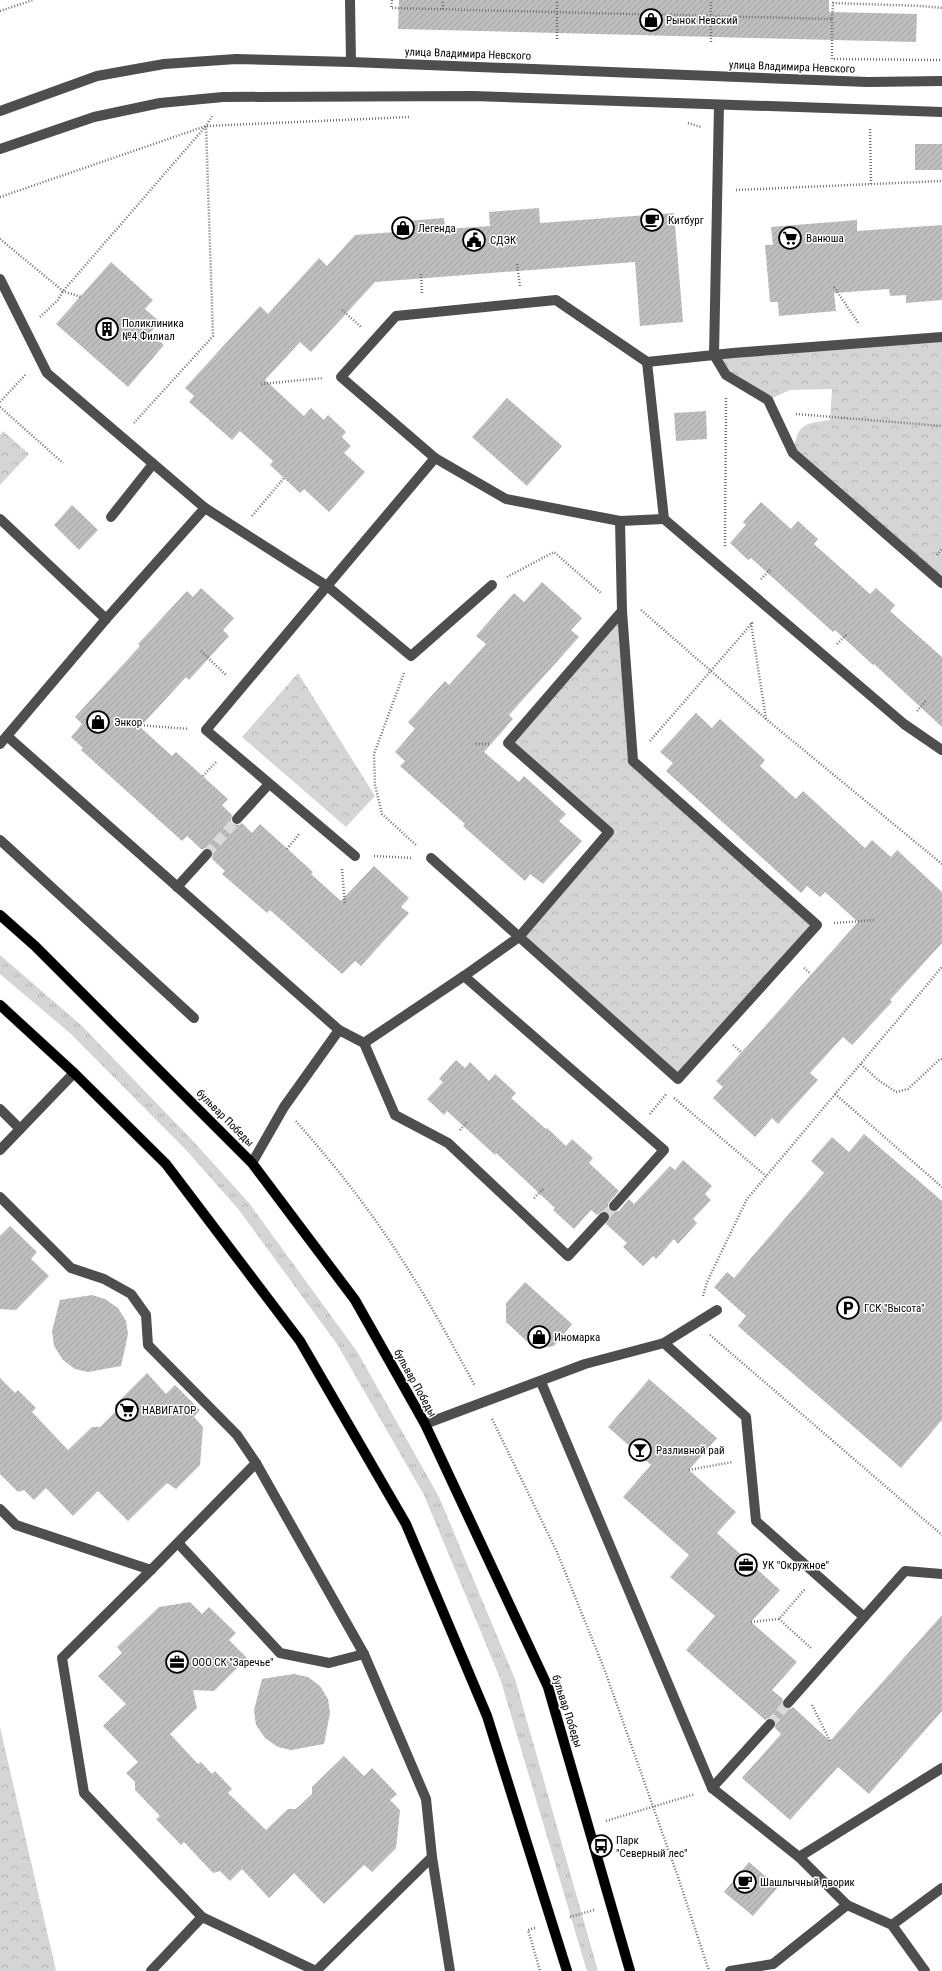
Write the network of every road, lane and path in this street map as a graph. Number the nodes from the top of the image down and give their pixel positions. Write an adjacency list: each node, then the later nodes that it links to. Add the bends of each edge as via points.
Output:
1 (33, 0): 10 (path)
2 (350, 0): 17 (street)
3 (392, 0): 9 (path, via 391,8)
4 (443, 0): 9 (path)
5 (557, 0): 11 (path)
6 (711, 0): 12 (path)
7 (833, 2): 8 (path); 13 (path)
8 (942, 8)
9 (443, 10): 11 (path)
10 (0, 11)
11 (557, 12): 12 (path); 14 (path)
12 (711, 16): 13 (path); 15 (path)
13 (832, 19): 16 (path, via 832,59)
14 (557, 39)
15 (710, 42)
16 (942, 60)
17 (351, 62): 18 (street, улица Владимира Невского, via 868,82); 22 (street, улица Владимира Невского, via 236,59 164,64 97,76)
18 (942, 81)
19 (223, 97): 20 (street, via 473,96); 26 (path); 28 (street, via 160,103 94,117)
20 (718, 105): 21 (street); 27 (street)
21 (870, 110): 23 (street); 30 (path)
22 (0, 111)
23 (942, 112)
24 (414, 117): 26 (path)
25 (683, 122): 27 (path)
26 (206, 126): 32 (path); 36 (path); 53 (path, via 213,336)
27 (718, 133): 31 (street)
28 (0, 149)
29 (942, 181): 30 (path)
30 (871, 184): 31 (path)
31 (717, 190): 43 (street)
32 (0, 196)
33 (0, 239): 36 (path)
34 (0, 279): 39 (street)
35 (834, 287): 42 (path)
36 (63, 291): 37 (path); 39 (path, via 58,300)
37 (81, 297)
38 (342, 310): 41 (path)
39 (26, 331): 44 (street)
40 (942, 337): 42 (street)
41 (374, 340): 45 (street, via 396,316 556,300); 47 (street)
42 (871, 343): 43 (street)
43 (714, 355): 45 (street); 46 (street)
44 (40, 359): 49 (path); 53 (street, via 47,373)
45 (647, 362): 61 (street)
46 (726, 375): 51 (street, via 768,400); 64 (path)
47 (341, 377): 48 (path); 54 (street)
48 (261, 384)
49 (0, 402)
50 (0, 407): 55 (path)
51 (773, 412): 52 (path); 65 (street, via 793,453)
52 (942, 426)
53 (122, 436): 56 (street)
54 (435, 458): 62 (street, via 506,498); 67 (street)
55 (63, 463)
56 (153, 464): 58 (street); 59 (street)
57 (284, 478): 63 (path)
58 (205, 508): 63 (street); 71 (street)
59 (111, 517)
60 (0, 519): 71 (street)
61 (664, 520): 62 (street); 64 (street)
62 (620, 521): 68 (street)
63 (241, 531): 67 (street)
64 (725, 571): 69 (street)
65 (942, 583)
66 (492, 585): 70 (path, via 554,552); 74 (street)
67 (327, 586): 74 (street); 76 (street)
68 (622, 594): 70 (street); 75 (path)
69 (766, 606): 72 (path); 81 (street, via 904,724)
70 (622, 611): 82 (street); 96 (street, via 508,743 609,832)
71 (106, 619): 80 (street)
72 (751, 623): 75 (path); 77 (path)
73 (201, 651): 76 (path)
74 (411, 656): 89 (path, via 374,754 375,785 382,814)
75 (710, 671): 77 (path); 82 (path)
76 (240, 689): 79 (street)
77 (766, 719): 90 (path)
78 (138, 725): 79 (path)
79 (206, 730): 83 (street)
80 (3, 740): 91 (street)
81 (942, 750)
82 (633, 761): 95 (street)
83 (269, 784): 84 (street); 86 (street)
84 (238, 819)
85 (0, 840): 100 (street)
86 (340, 844): 88 (street); 92 (path)
87 (207, 854): 91 (street)
88 (356, 856): 89 (path)
89 (431, 858): 96 (street)
90 (942, 864)
91 (177, 887): 101 (street)
92 (344, 905)
93 (0, 915): 114 (main road, бульвар Победы, via 35,946)
94 (876, 920): 95 (path)
95 (817, 925): 106 (street)
96 (519, 937): 98 (street); 106 (street)
97 (942, 967): 104 (path)
98 (464, 976): 102 (street); 111 (street)
99 (0, 1005): 105 (main road)
100 (194, 1018)
101 (338, 1030): 102 (street); 109 (street)
102 (364, 1043): 119 (street, via 395,1114 448,1143 568,1256)
103 (942, 1059): 104 (path, via 908,1089 896,1092)
104 (861, 1064): 108 (path)
105 (74, 1073): 112 (street); 154 (main road, via 166,1164 300,1341 406,1524 487,1716)
106 (678, 1079): 107 (path)
107 (667, 1092): 111 (path); 115 (path)
108 (835, 1094): 115 (path); 116 (path)
109 (284, 1107): 114 (street); 124 (path, via 338,1171 389,1240 436,1314)
110 (0, 1109): 112 (street)
111 (638, 1128): 118 (street, via 664,1150)
112 (20, 1129): 113 (street)
113 (0, 1150)
114 (252, 1162): 125 (main road, бульвар Победы, via 355,1300)
115 (766, 1176): 121 (path, via 748,1199 706,1282)
116 (942, 1187)
117 (0, 1197): 127 (street, via 71,1268 104,1279 131,1294 146,1315 148,1345 237,1435)
118 (614, 1206)
119 (604, 1217)
120 (717, 1310): 121 (street)
121 (696, 1323): 122 (street); 130 (path)
122 (664, 1343): 123 (street, via 585,1364); 126 (street, via 746,1417)
123 (542, 1382): 124 (street); 145 (street)
124 (484, 1403): 125 (street); 146 (path, via 557,1552 605,1671)
125 (425, 1424): 151 (main road, бульвар Победы, via 548,1687)
126 (750, 1459): 128 (path); 134 (street, via 756,1521)
127 (256, 1463): 131 (street); 138 (street)
128 (689, 1470)
129 (0, 1509): 132 (street, via 16,1525)
130 (942, 1535)
131 (178, 1543): 132 (street); 138 (street, via 280,1653 329,1663)
132 (151, 1570): 153 (street, via 62,1658 84,1793)
133 (942, 1574): 135 (street, via 905,1571)
134 (818, 1576): 135 (street); 136 (path)
135 (864, 1617): 139 (street)
136 (779, 1619): 137 (path); 139 (path)
137 (751, 1622)
138 (364, 1654): 148 (street, via 426,1799)
139 (826, 1661): 140 (street)
140 (803, 1686): 141 (street); 143 (path)
141 (788, 1704)
142 (770, 1724): 145 (street)
143 (830, 1741)
144 (942, 1768): 149 (street)
145 (712, 1788): 146 (path); 149 (street)
146 (653, 1807): 147 (path); 163 (path)
147 (602, 1822)
148 (432, 1857): 158 (street); 159 (street)
149 (800, 1858): 152 (street)
150 (942, 1888): 155 (street)
151 (611, 1905): 154 (path); 162 (main road, бульвар Победы)
152 (847, 1905): 155 (street); 156 (street)
153 (202, 1917): 157 (street); 158 (street)
154 (553, 1922): 160 (path, via 528,1930); 161 (main road)
155 (892, 1925): 165 (street)
156 (773, 1968): 164 (street)
157 (151, 1971)
158 (316, 1971)
159 (450, 1971)
160 (540, 1971)
161 (567, 1971)
162 (630, 1971)
163 (709, 1971)
164 (730, 1971)
165 (925, 1971)

